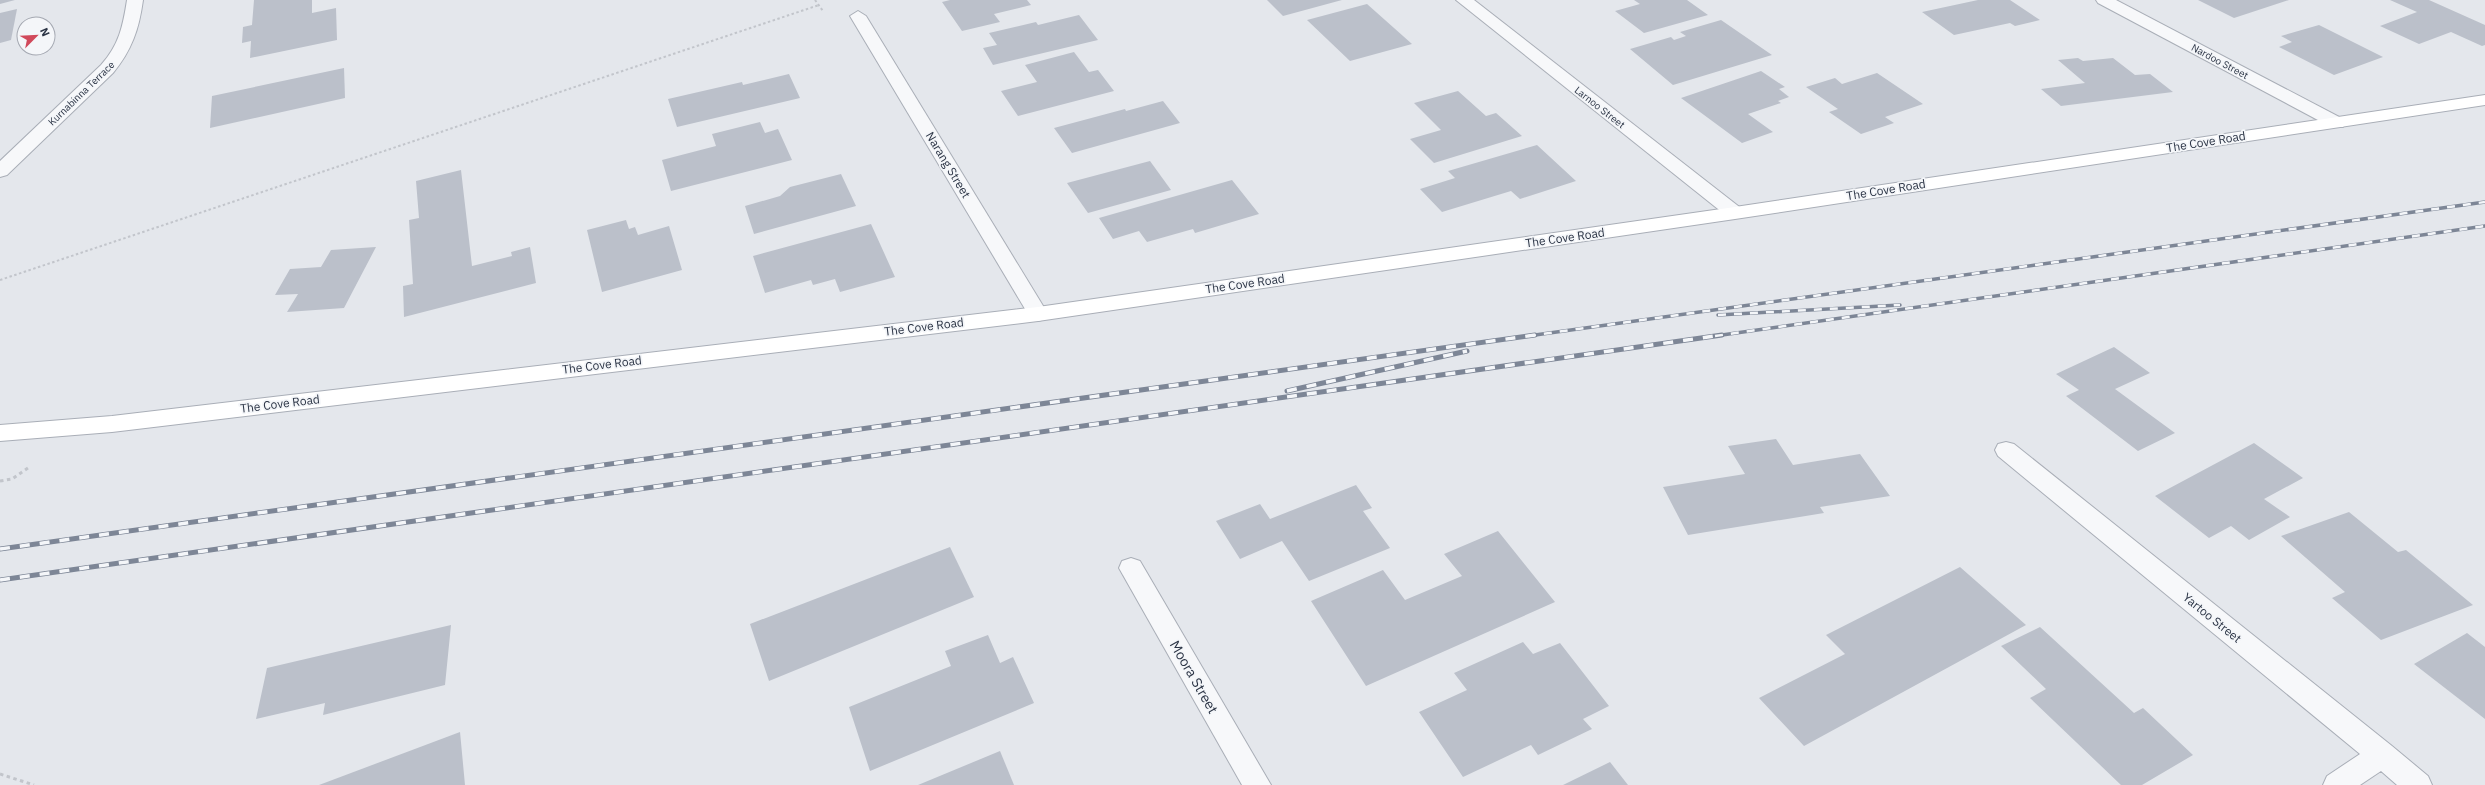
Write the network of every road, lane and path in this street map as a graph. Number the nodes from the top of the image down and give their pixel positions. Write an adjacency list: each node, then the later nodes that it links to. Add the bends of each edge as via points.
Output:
1 (135, 0): 8 (street, Kurnabinna Terrace, via 130,35 123,51)
2 (1464, 0): 9 (street, Larnoo Street)
3 (2104, 0): 7 (street, Nardoo Street)
4 (819, 5): 10 (path)
5 (858, 16): 11 (street, Narang Street)
6 (2485, 100): 7 (street, The Cove Road)
7 (2337, 123): 9 (street, The Cove Road)
8 (0, 171)
9 (1735, 213): 11 (street, The Cove Road)
10 (0, 280)
11 (1038, 314): 12 (street, The Cove Road, via 120,423)
12 (0, 433)
13 (2006, 450): 15 (street, Yartoo Street)
14 (1131, 568): 18 (street, Moora Street)
15 (2382, 756): 19 (street); 20 (street, Yartoo Street)
16 (0, 774): 17 (path)
17 (34, 785)
18 (1257, 785)
19 (2338, 785)
20 (2418, 785)

